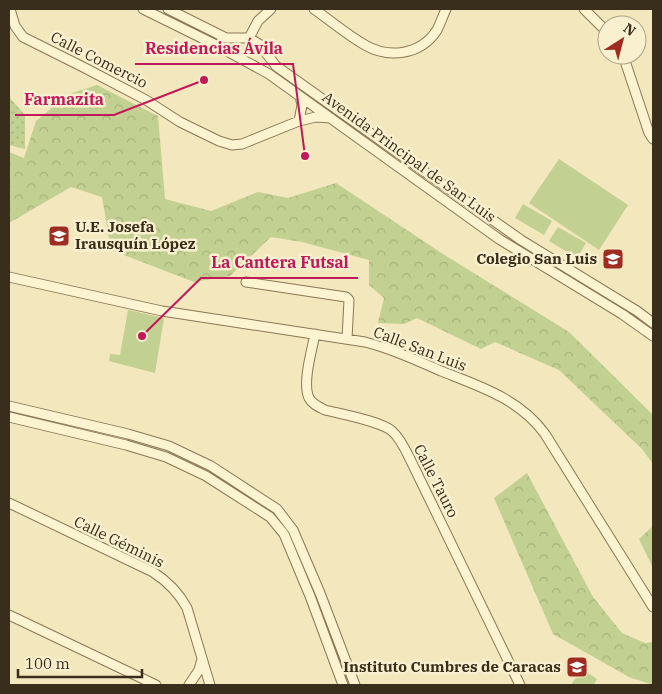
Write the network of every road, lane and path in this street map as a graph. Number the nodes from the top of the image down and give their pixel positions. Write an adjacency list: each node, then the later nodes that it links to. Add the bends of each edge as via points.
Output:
1 (10, 9): 14 (street, Calle Comercio, via 15,26 23,37 219,141 242,144)
2 (143, 9): 10 (street, Avenida Principal de San Luis)
3 (168, 9): 9 (street, via 226,38)
4 (271, 9): 9 (street)
5 (314, 9): 6 (street, via 365,46 393,54 412,51 422,45 436,31)
6 (446, 9)
7 (584, 9): 8 (street)
8 (597, 22)
9 (246, 38): 10 (street, via 236,45); 18 (street, Avenida Principal de San Luis, via 259,44 276,66 469,205)
10 (238, 56): 12 (street, Avenida Principal de San Luis)
11 (626, 65): 15 (street)
12 (300, 96): 13 (street, Avenida Principal de San Luis); 14 (street)
13 (331, 118): 14 (street, Calle Comercio); 20 (street, Avenida Principal de San Luis, via 500,239)
14 (299, 121)
15 (653, 139)
16 (9, 277): 19 (street, Calle San Luis, via 162,311)
17 (246, 282): 21 (street, via 346,297)
18 (653, 322)
19 (315, 334): 21 (street, Calle San Luis); 35 (street, Calle Tauro, via 307,383 309,397 324,410 376,424 394,433 412,461)
20 (653, 336)
21 (347, 339): 27 (street, Calle San Luis, via 389,349 455,376 505,398 531,417 545,434)
22 (9, 406): 24 (street)
23 (9, 417): 25 (street)
24 (106, 428): 25 (street); 34 (street, via 183,451 237,481 277,509 294,530)
25 (103, 440): 33 (street, via 179,462 226,487 270,517 284,534)
26 (9, 503): 29 (street, Calle Géminis, via 164,580 183,600)
27 (653, 607)
28 (9, 614): 30 (street)
29 (203, 656): 31 (street, via 200,670); 32 (street, Calle Géminis)
30 (156, 685)
31 (189, 685)
32 (210, 685)
33 (343, 685)
34 (355, 685)
35 (520, 685)

